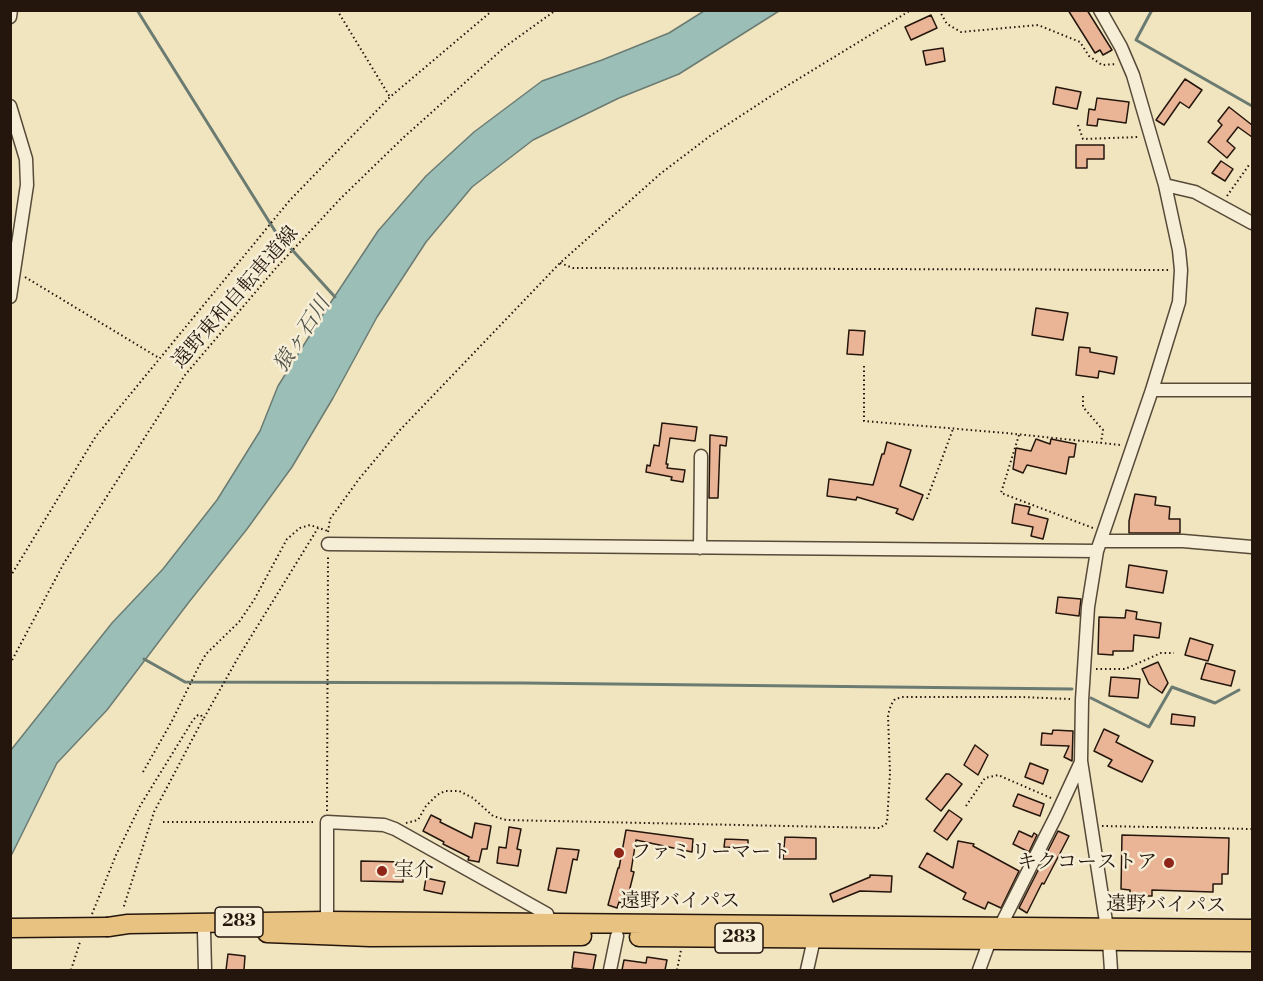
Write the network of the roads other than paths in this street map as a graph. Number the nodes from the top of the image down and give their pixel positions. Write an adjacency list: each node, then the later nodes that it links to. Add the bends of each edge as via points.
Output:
1 (11, 10): 3 (street)
2 (1100, 10): 5 (street, via 1128,64)
3 (10, 17)
4 (10, 106): 7 (street, via 26,159 27,185)
5 (1165, 186): 6 (street, via 1195,192); 9 (street, via 1179,250 1179,302)
6 (1252, 223)
7 (15, 242): 8 (street)
8 (10, 297)
9 (1152, 390): 10 (street); 12 (street)
10 (1252, 390)
11 (701, 456): 15 (street)
12 (1101, 542): 14 (street, via 1183,541); 15 (street); 16 (street, via 1088,607)
13 (328, 544): 15 (street)
14 (1252, 547)
15 (700, 548)
16 (1081, 761): 23 (street); 24 (street)
17 (327, 921): 18 (highway, 遠野バイパス / 283); 18 (street, via 327,822 395,828 547,914); 19 (highway, 遠野バイパス / 283)
18 (550, 924): 23 (highway, 遠野バイパス / 283)
19 (113, 926): 20 (highway, 遠野バイパス / 283, bridge); 22 (highway, 遠野バイパス / 283)
20 (10, 928)
21 (1252, 929): 24 (highway, 遠野バイパス / 283)
22 (204, 931): 25 (highway, 遠野バイパス / 283, via 370,937); 28 (street)
23 (995, 934): 24 (highway, 遠野バイパス / 283); 26 (highway, 遠野バイパス / 283); 31 (street)
24 (1108, 934): 27 (highway, 遠野バイパス / 283); 32 (street)
25 (617, 936): 26 (highway, 遠野バイパス / 283); 29 (street)
26 (814, 939): 30 (street)
27 (1252, 942)
28 (205, 970)
29 (610, 970)
30 (807, 970)
31 (979, 970)
32 (1111, 970)

